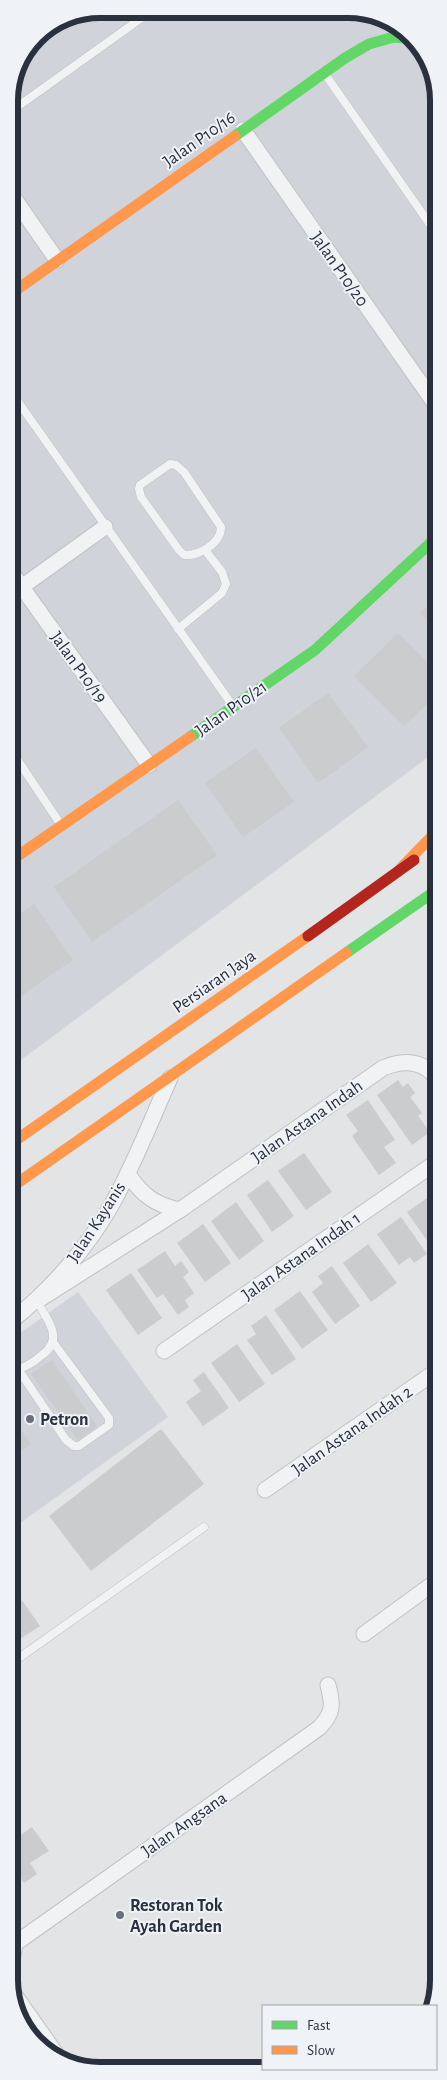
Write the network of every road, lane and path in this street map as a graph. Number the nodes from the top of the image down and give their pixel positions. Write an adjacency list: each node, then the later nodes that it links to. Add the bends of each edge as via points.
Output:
1 (141, 18): 4 (lane)
2 (400, 37): 3 (main road, Jalan P10/16, via 374,41)
3 (324, 73): 5 (main road, Jalan P10/16); 7 (lane)
4 (18, 106)
5 (243, 130): 8 (main road, Jalan P10/16); 10 (street, Jalan P10/20)
6 (18, 204): 8 (street)
7 (430, 224)
8 (57, 260): 9 (main road, Jalan P10/16)
9 (18, 288)
10 (430, 396)
11 (18, 402): 12 (lane)
12 (105, 527): 15 (street); 17 (lane)
13 (430, 544): 18 (main road, Jalan P10/21, via 315,650)
14 (205, 550): 14 (lane, via 219,536 221,526 184,472 170,464 140,485 141,497 184,555 192,556); 17 (lane, via 222,572 226,584 222,593)
15 (18, 589)
16 (18, 595): 20 (street, Jalan P10/19)
17 (178, 629): 18 (lane)
18 (233, 707): 20 (main road, Jalan P10/21)
19 (18, 761): 21 (lane)
20 (149, 765): 21 (main road, Jalan P10/21)
21 (62, 826): 24 (main road, Jalan P10/21)
22 (430, 839): 25 (main road)
23 (430, 849): 25 (main road, Persiaran Jaya)
24 (18, 856)
25 (399, 870): 29 (main road, Persiaran Jaya)
26 (430, 895): 28 (main road)
27 (429, 1071): 33 (street, Jalan Astana Indah, via 404,1062 383,1068)
28 (171, 1077): 31 (street, Jalan Kayanis); 32 (main road)
29 (18, 1139)
30 (429, 1167): 37 (street, Jalan Astana Indah 1)
31 (128, 1174): 33 (street, via 138,1190 151,1201); 34 (street, Jalan Kayanis, via 91,1236)
32 (18, 1183)
33 (180, 1210): 34 (street, Jalan Astana Indah)
34 (37, 1301): 35 (street, Jalan Kayanis); 36 (lane, via 53,1331)
35 (18, 1316)
36 (53, 1342): 38 (lane, via 38,1359); 38 (lane, via 109,1418 109,1425 79,1446 70,1444)
37 (164, 1351)
38 (18, 1369)
39 (429, 1376): 40 (street, Jalan Astana Indah 2)
40 (266, 1490)
41 (204, 1527): 44 (lane)
42 (429, 1586): 43 (street)
43 (364, 1634)
44 (18, 1659)
45 (328, 1685): 46 (street, Jalan Angsana, via 332,1708 328,1719 319,1728)
46 (18, 1940)
47 (21, 2004): 48 (street)
48 (50, 2045)

